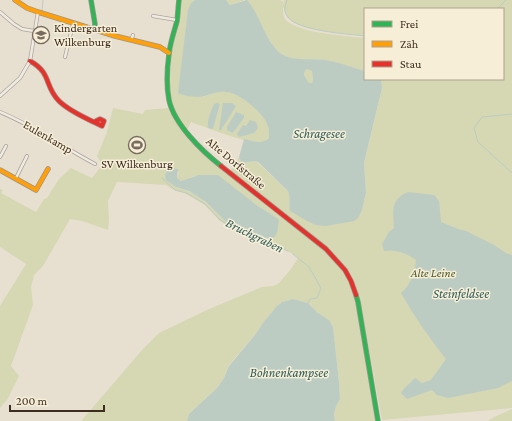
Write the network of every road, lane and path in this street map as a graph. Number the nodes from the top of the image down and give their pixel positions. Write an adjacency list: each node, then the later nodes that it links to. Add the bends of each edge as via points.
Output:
1 (15, 0): 5 (street)
2 (91, 0): 9 (street)
3 (179, 0): 7 (street, Alte Dorfstraße)
4 (0, 12): 10 (street, via 22,29)
5 (38, 12): 8 (street); 10 (street)
6 (153, 16): 7 (street)
7 (177, 20): 13 (street, Alte Dorfstraße)
8 (73, 24): 9 (street); 16 (street)
9 (94, 30): 12 (street)
10 (34, 31): 17 (street)
11 (134, 35): 12 (street)
12 (130, 40): 14 (street)
13 (172, 41): 14 (street); 15 (street, Alte Dorfstraße)
14 (163, 47): 15 (street)
15 (169, 53): 28 (street, Alte Dorfstraße, via 169,102 186,132 212,159 326,249 351,280 358,302)
16 (65, 57)
17 (30, 61): 18 (street, via 20,78); 20 (street, via 42,69 59,101)
18 (0, 96)
19 (0, 112): 24 (street, Eulenkamp)
20 (94, 122)
21 (6, 146): 23 (street)
22 (27, 156): 27 (street)
23 (0, 157)
24 (95, 164)
25 (48, 169): 27 (street, via 36,190)
26 (0, 170): 27 (street)
27 (16, 178)
28 (378, 421)

